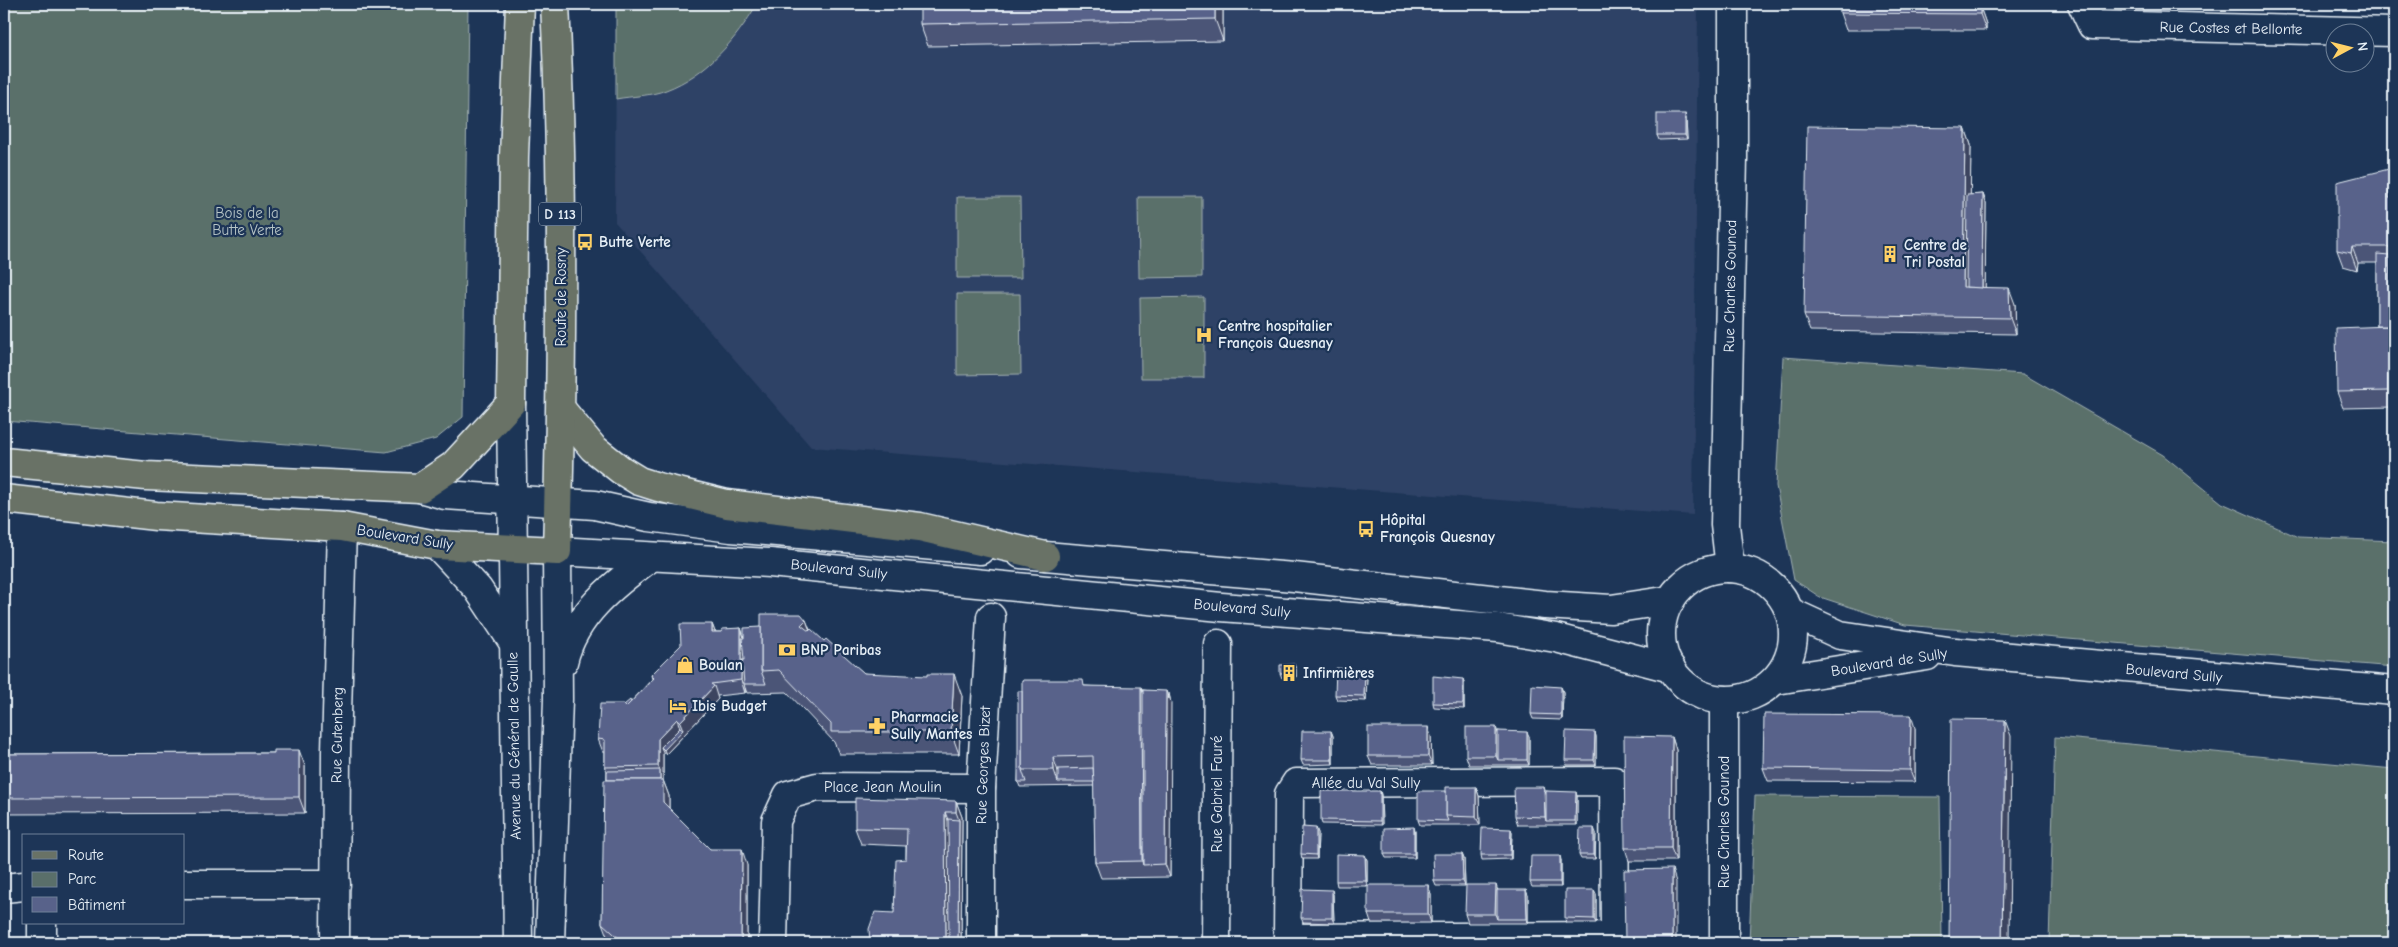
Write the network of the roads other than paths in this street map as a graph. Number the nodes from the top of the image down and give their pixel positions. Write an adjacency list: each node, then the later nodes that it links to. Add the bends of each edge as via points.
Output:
1 (520, 4): 6 (main road, via 514,156)
2 (555, 4): 7 (main road, Route de Rosny / D 113)
3 (1733, 4): 19 (street, Rue Charles Gounod, via 1725,525)
4 (2082, 4): 5 (street, Rue Costes et Bellonte, via 2092,24)
5 (2394, 32)
6 (511, 403): 9 (main road, via 453,466); 11 (street)
7 (561, 409): 12 (main road, Route de Rosny / D 113); 17 (main road, via 593,448 627,473 658,487 726,504 920,527)
8 (4, 462): 9 (main road, Boulevard Sully, via 146,476)
9 (420, 488): 11 (street, Boulevard Sully, via 445,495)
10 (4, 499): 13 (main road, Boulevard Sully, via 156,516)
11 (512, 500): 12 (street, Boulevard Sully); 15 (street, Avenue du Général de Gaulle)
12 (558, 501): 16 (main road, D 113); 17 (street, Boulevard Sully, via 731,528)
13 (342, 526): 14 (main road, Boulevard Sully); 33 (street, Rue Gutenberg)
14 (437, 545): 15 (main road, Boulevard Sully); 23 (street, via 478,589)
15 (513, 548): 16 (main road, Boulevard Sully); 23 (street, Avenue du Général de Gaulle)
16 (557, 551): 18 (street, Boulevard Sully); 28 (street, D 113)
17 (1044, 556): 20 (street, Boulevard Sully, via 1294,577 1545,605 1611,609)
18 (651, 557): 26 (street, Boulevard Sully, via 770,563 1220,607 1498,628 1556,638); 28 (street, via 614,585 576,628 567,643)
19 (1730, 568): 20 (street, via 1696,576); 21 (street, via 1749,572 1766,581)
20 (1671, 600): 26 (street, via 1661,634)
21 (1790, 612): 25 (street, Boulevard de Sully, via 1840,635); 27 (street, via 1792,648)
22 (991, 617): 31 (street, Rue Georges Bizet)
23 (513, 642): 40 (street, Avenue du Général de Gaulle)
24 (1218, 644): 44 (street, Rue Gabriel Fauré)
25 (1955, 652): 27 (street, Boulevard de Sully); 29 (street, Boulevard Sully)
26 (1670, 668): 30 (street, via 1684,685 1703,696)
27 (1776, 680): 30 (street, via 1761,692 1743,699)
28 (557, 687): 41 (street, D 113)
29 (2394, 691)
30 (1724, 700): 45 (street, Rue Charles Gounod)
31 (980, 788): 42 (street, Place Jean Moulin, via 817,787 788,795 776,821); 43 (street, Rue Georges Bizet)
32 (185, 884): 33 (street)
33 (336, 884): 39 (street, Rue Gutenberg)
34 (22, 886): 35 (street)
35 (4, 888)
36 (42, 924): 38 (street)
37 (1615, 940): 37 (street, Allée du Val Sully, via 1288,938 1289,794 1296,783 1614,781)
38 (42, 943)
39 (335, 943)
40 (518, 943)
41 (550, 943)
42 (773, 943)
43 (981, 943)
44 (1216, 943)
45 (1724, 943)

